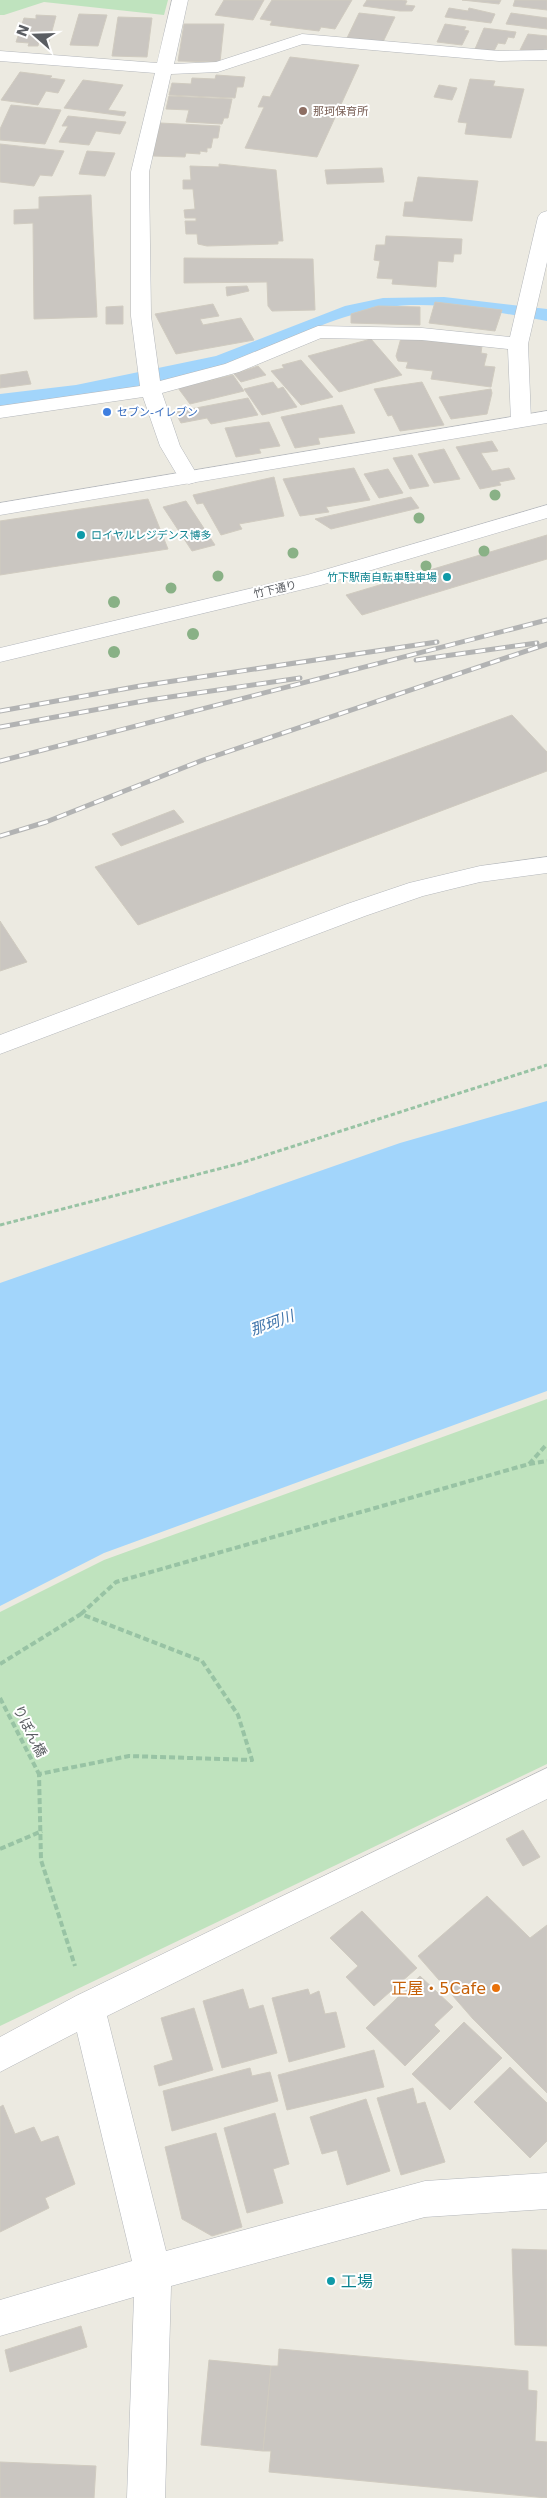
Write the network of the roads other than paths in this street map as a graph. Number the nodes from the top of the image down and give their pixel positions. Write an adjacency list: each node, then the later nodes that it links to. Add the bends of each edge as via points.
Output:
1 (180, 0): 4 (street)
2 (547, 55): 4 (street, via 499,56 302,39 218,67 184,70)
3 (0, 56): 4 (street)
4 (163, 67): 7 (street, via 140,172 141,316)
5 (547, 217): 6 (street)
6 (518, 344): 7 (street, via 422,334 318,332 232,368); 10 (street)
7 (151, 390): 8 (street); 11 (street, via 170,446)
8 (0, 412)
9 (547, 417): 10 (street)
10 (521, 421): 11 (street)
11 (189, 478): 12 (street)
12 (0, 509)
13 (547, 510): 14 (street, 竹下通り, via 313,580)
14 (0, 655)
15 (547, 865): 16 (street, via 480,874 418,889)
16 (0, 1045)
17 (547, 1783): 18 (street)
18 (88, 2008): 19 (street); 21 (street)
19 (0, 2055)
20 (547, 2191): 21 (street, via 425,2199)
21 (153, 2273): 22 (street); 23 (street)
22 (0, 2318)
23 (146, 2498)

